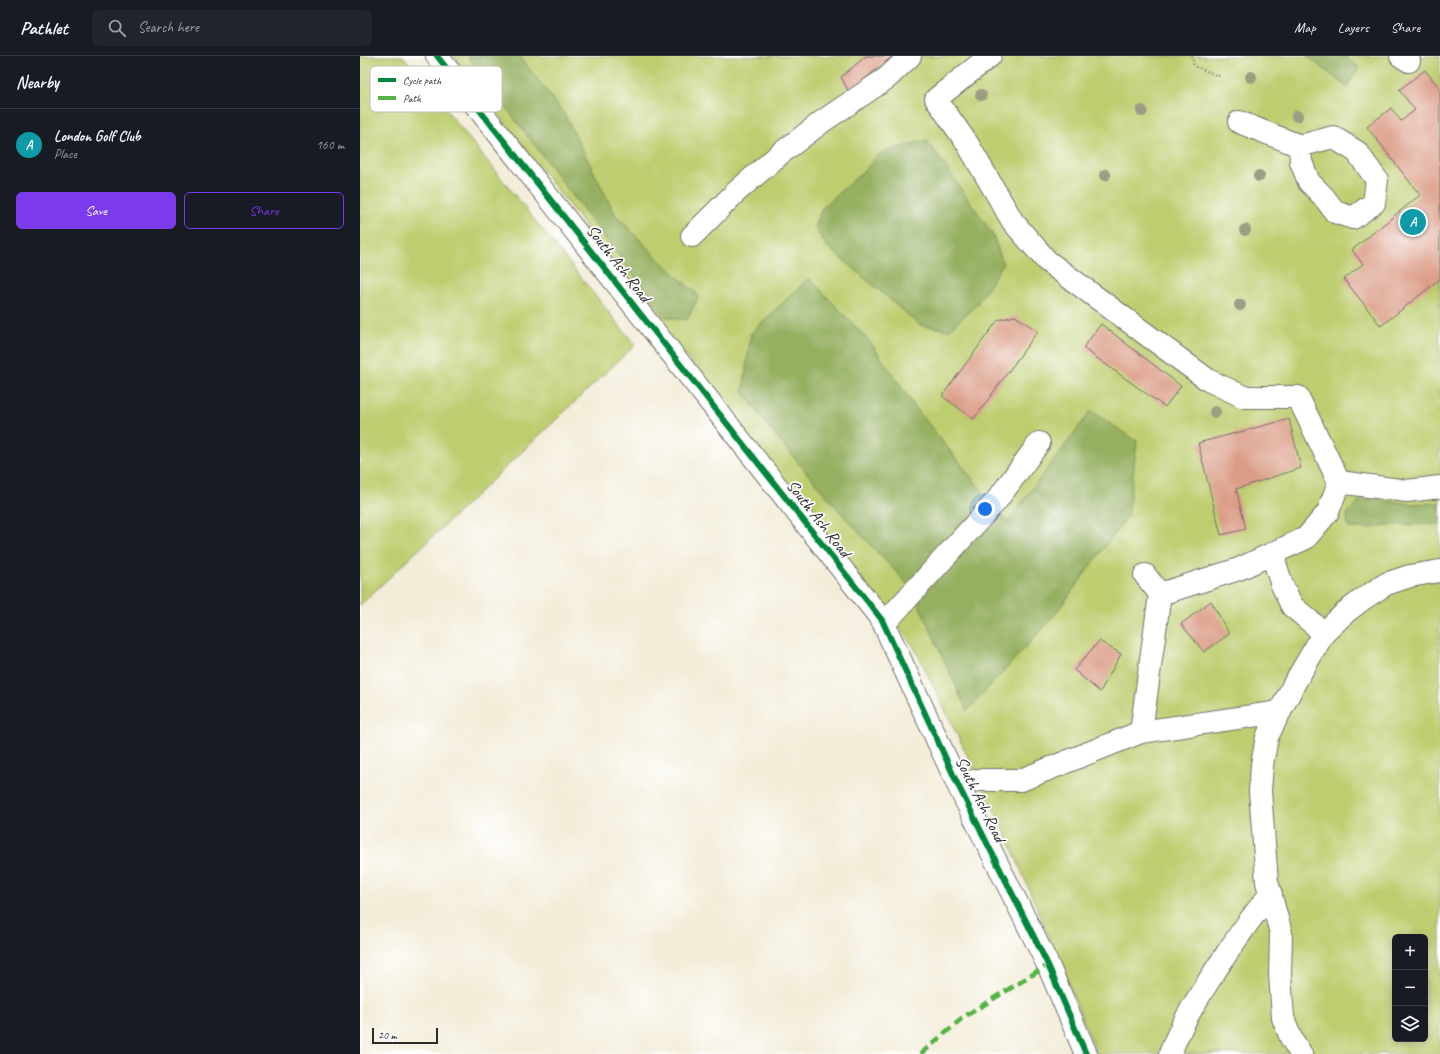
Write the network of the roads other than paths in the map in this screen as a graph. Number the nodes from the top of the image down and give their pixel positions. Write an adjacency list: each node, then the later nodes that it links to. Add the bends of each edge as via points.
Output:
1 (437, 56): 4 (street, South Ash Road)
2 (910, 56): 8 (street, via 887,78 851,101 780,154 736,192)
3 (990, 56): 10 (street, via 936,99 967,143 1013,222 1047,261 1208,380 1244,397 1298,397)
4 (445, 66)
5 (481, 112): 16 (street, South Ash Road)
6 (1239, 122): 7 (street)
7 (1300, 146)
8 (692, 236)
9 (1039, 443): 16 (street, via 997,500)
10 (1338, 482): 11 (street, via 1407,491); 12 (street, via 1328,512 1306,538)
11 (1440, 487)
12 (1272, 554): 15 (street, via 1239,569); 17 (street, via 1292,606)
13 (1440, 570): 17 (street, via 1386,584 1357,603)
14 (1145, 575): 15 (street)
15 (1160, 594): 19 (street)
16 (884, 624): 20 (street, South Ash Road)
17 (1324, 633): 18 (street)
18 (1280, 712): 19 (street); 21 (street, via 1267,737 1260,791)
19 (1141, 732): 20 (street, via 1021,780 978,780)
20 (958, 785): 22 (street, South Ash Road, via 1048,965)
21 (1271, 894): 23 (street, via 1255,912 1193,1006 1176,1036); 24 (street, via 1281,933 1283,1018)
22 (1086, 1054)
23 (1170, 1054)
24 (1301, 1054)

